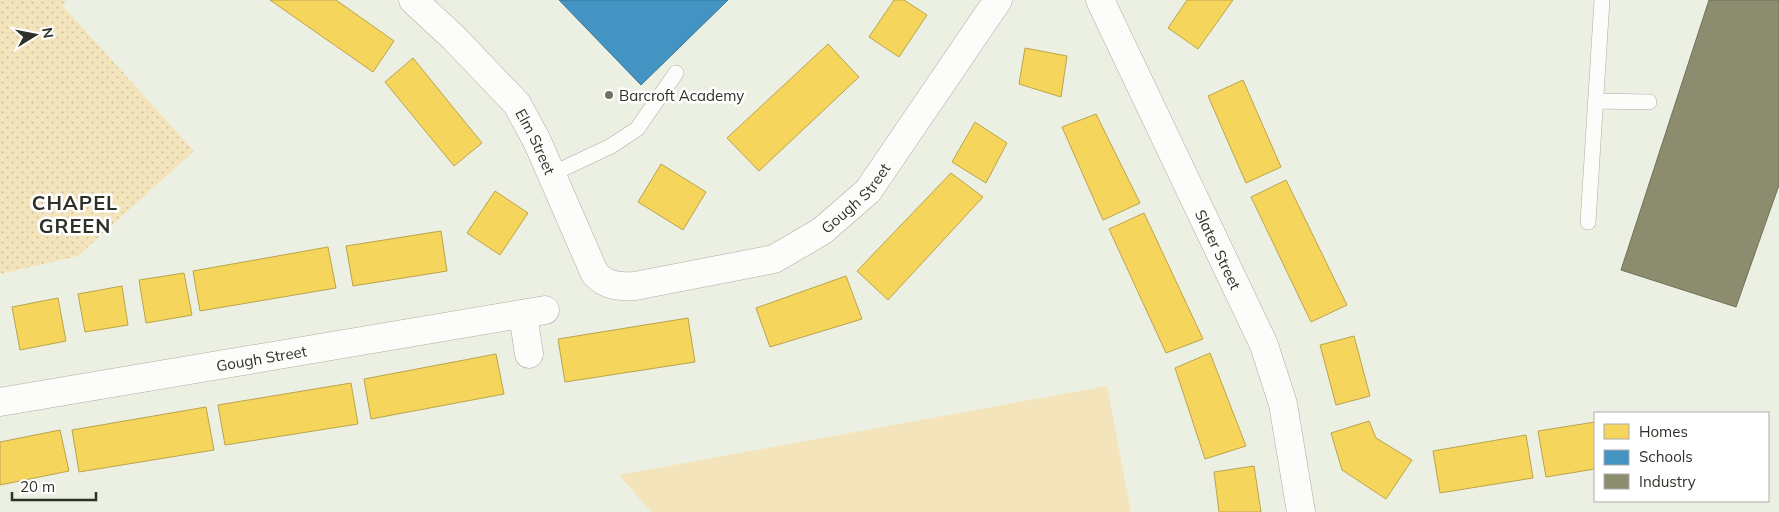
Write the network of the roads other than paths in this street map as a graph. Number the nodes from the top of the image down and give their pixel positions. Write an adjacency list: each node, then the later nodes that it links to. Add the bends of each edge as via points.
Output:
1 (413, 0): 8 (street, Elm Street, via 517,104)
2 (998, 0): 10 (street, Gough Street, via 868,191 822,231 774,259)
3 (1100, 0): 13 (street, Slater Street, via 1264,345 1283,404)
4 (1602, 0): 6 (lane)
5 (676, 73): 8 (lane, via 636,130 611,146)
6 (1596, 101): 7 (lane); 9 (lane)
7 (1648, 102)
8 (552, 174): 10 (street, Elm Street, via 595,274 604,282 618,287)
9 (1588, 222)
10 (635, 286)
11 (529, 354): 12 (street, Gough Street, via 534,312)
12 (0, 402)
13 (1301, 512)

